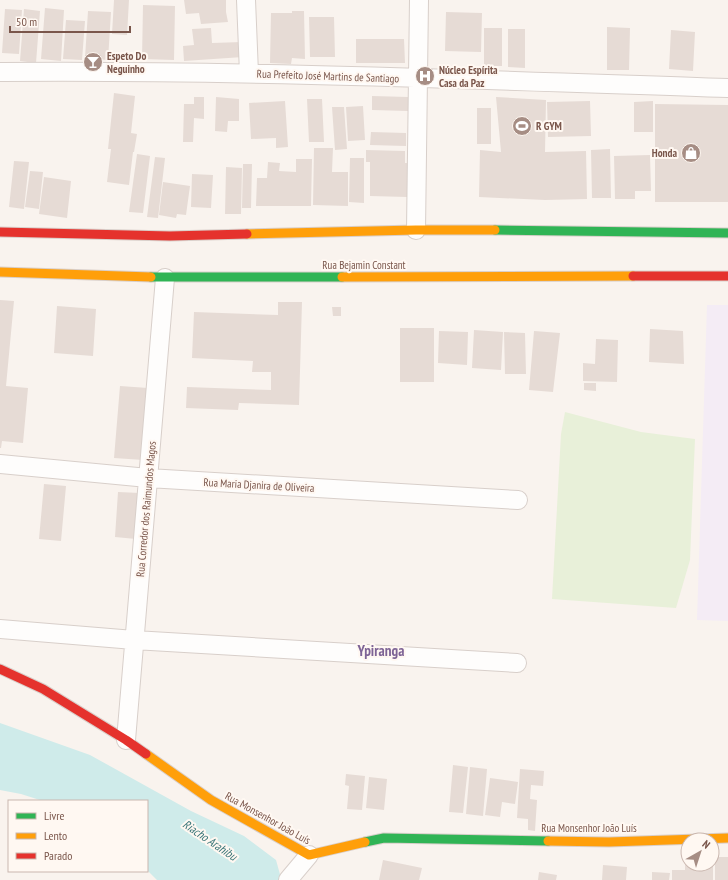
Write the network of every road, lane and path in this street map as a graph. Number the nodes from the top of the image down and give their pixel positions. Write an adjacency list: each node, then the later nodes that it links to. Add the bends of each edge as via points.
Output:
1 (246, 0): 4 (street)
2 (419, 0): 5 (street)
3 (0, 72): 4 (street, Rua Prefeito José Martins de Santiago)
4 (249, 73): 5 (street, Rua Prefeito José Martins de Santiago)
5 (418, 78): 6 (street, Rua Prefeito José Martins de Santiago); 7 (street)
6 (728, 88)
7 (416, 230): 8 (main road, via 170,236); 9 (main road)
8 (0, 232)
9 (728, 233)
10 (0, 272): 12 (main road, Rua Bejamin Constant)
11 (728, 276): 12 (main road, Rua Bejamin Constant)
12 (165, 278): 14 (street, Rua Corredor dos Raimundos Magos)
13 (0, 464): 14 (street, Rua Maria Djanira de Oliveira)
14 (148, 478): 15 (street, Rua Maria Djanira de Oliveira); 17 (street, Rua Corredor dos Raimundos Magos)
15 (518, 500)
16 (0, 629): 17 (street)
17 (134, 640): 18 (street); 20 (street, Rua Corredor dos Raimundos Magos)
18 (517, 663)
19 (0, 669): 20 (main road, Rua Monsenhor João Luís, via 44,689)
20 (126, 740): 22 (main road, Rua Monsenhor João Luís, via 211,800)
21 (728, 838): 22 (main road, Rua Monsenhor João Luís, via 609,842 384,838)
22 (309, 855): 23 (street)
23 (288, 880)

